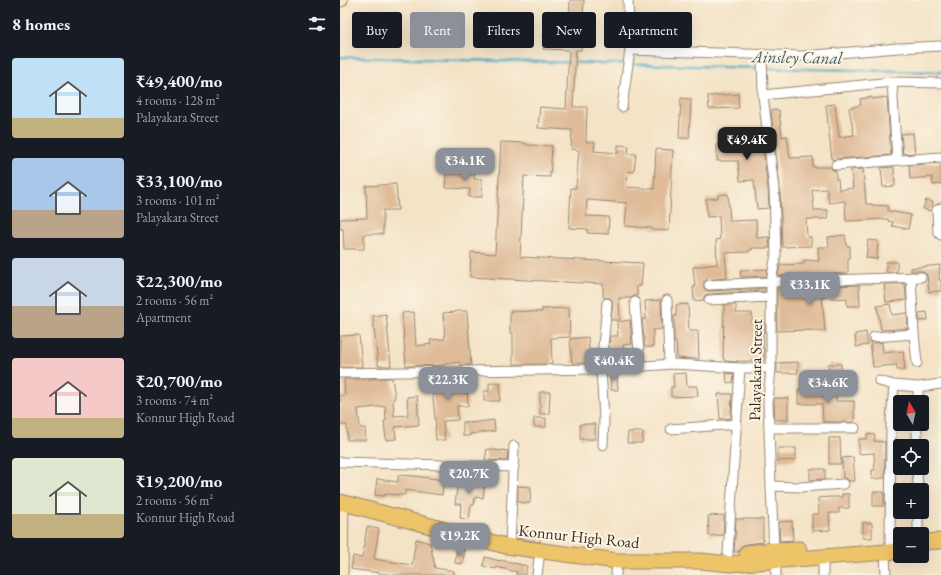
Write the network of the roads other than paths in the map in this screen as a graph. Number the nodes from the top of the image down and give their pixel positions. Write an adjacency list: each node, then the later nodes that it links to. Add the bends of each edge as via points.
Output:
1 (628, 0): 3 (street)
2 (941, 46): 4 (street, via 803,56)
3 (630, 50): 4 (street); 8 (street)
4 (762, 54): 7 (street, Palayakara Street)
5 (892, 82): 6 (street); 7 (street); 10 (street)
6 (941, 83)
7 (763, 95): 16 (street, Palayakara Street, via 774,189 776,254)
8 (622, 107)
9 (941, 157): 10 (street)
10 (897, 160): 11 (street)
11 (836, 165)
12 (941, 208): 13 (street, via 937,210 938,232)
13 (941, 235)
14 (911, 277): 15 (street); 16 (street); 23 (street)
15 (921, 277)
16 (771, 282): 17 (street); 18 (street, Palayakara Street)
17 (709, 285)
18 (771, 297): 20 (street); 29 (street, Palayakara Street)
19 (667, 300): 26 (street)
20 (709, 300)
21 (635, 302): 27 (street)
22 (607, 303): 30 (street)
23 (914, 334): 24 (street); 25 (street)
24 (874, 337)
25 (917, 363)
26 (669, 364): 27 (street); 28 (street)
27 (640, 366): 30 (street)
28 (740, 368): 29 (street); 37 (street)
29 (771, 368): 39 (street, Palayakara Street)
30 (601, 369): 31 (street); 41 (street)
31 (340, 374)
32 (879, 381): 34 (street)
33 (941, 384): 35 (street)
34 (894, 385): 35 (street); 48 (street, via 891,421)
35 (918, 387): 36 (street)
36 (918, 395)
37 (737, 424): 38 (street); 58 (street)
38 (671, 428)
39 (769, 428): 40 (street); 46 (street, Palayakara Street)
40 (855, 428)
41 (603, 445)
42 (514, 446): 44 (street)
43 (340, 462): 44 (street)
44 (514, 467): 51 (street)
45 (844, 484): 46 (street)
46 (770, 486): 61 (street, Palayakara Street)
47 (341, 503): 51 (main road, Konnur High Road); 63 (street)
48 (894, 527)
49 (941, 541): 50 (main road)
50 (929, 542)
51 (510, 547): 56 (main road, Konnur High Road)
52 (893, 548): 59 (main road, Konnur High Road)
53 (893, 548): 61 (main road, Konnur High Road)
54 (941, 548): 55 (main road)
55 (929, 549)
56 (540, 551): 62 (main road, Konnur High Road); 64 (street)
57 (893, 551): 66 (street)
58 (728, 554): 60 (main road, Konnur High Road); 61 (main road, Konnur High Road)
59 (823, 556): 61 (main road, Konnur High Road); 65 (street)
60 (700, 561): 61 (main road, Konnur High Road, via 731,564); 62 (main road, Konnur High Road)
61 (775, 562)
62 (617, 568)
63 (341, 575)
64 (537, 575)
65 (823, 575)
66 (886, 575)

